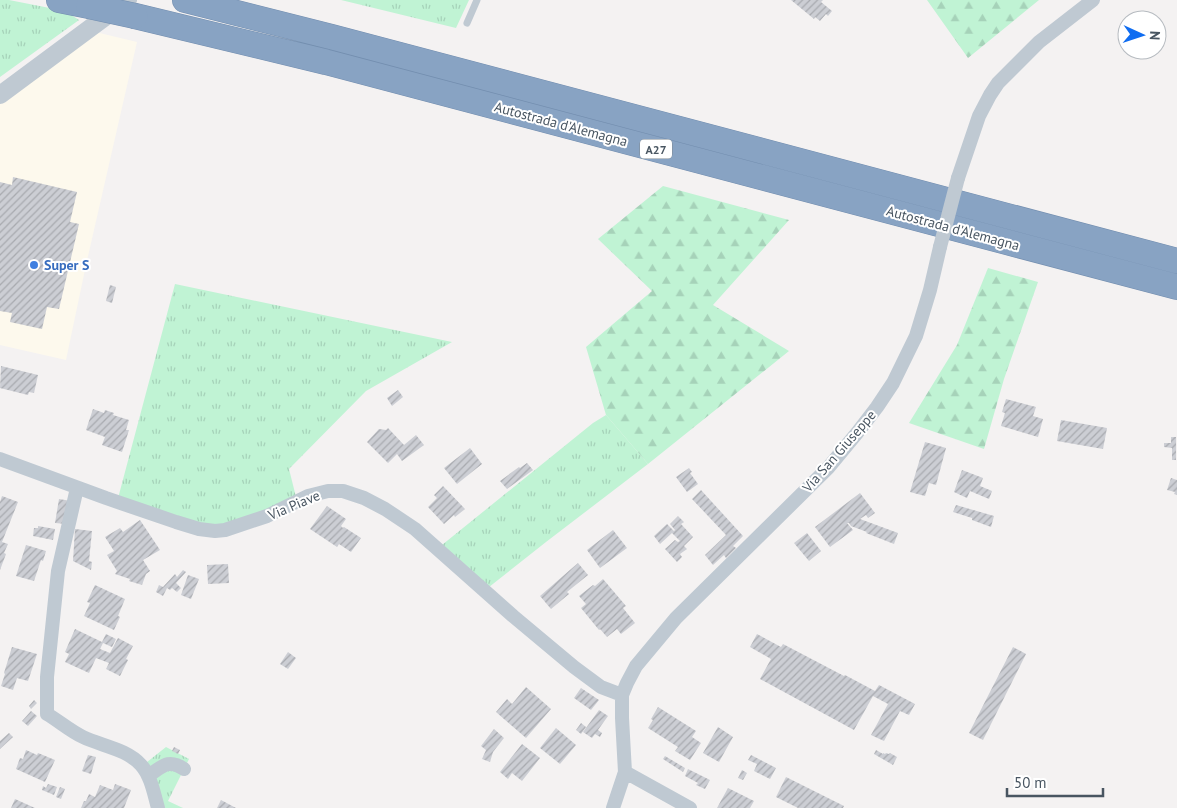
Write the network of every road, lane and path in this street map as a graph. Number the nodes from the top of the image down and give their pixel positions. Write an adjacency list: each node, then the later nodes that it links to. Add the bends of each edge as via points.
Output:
1 (59, 0): 5 (highway, Autostrada d'Alemagna / A27, bridge, via 89,6)
2 (185, 0): 8 (highway, Autostrada d'Alemagna / A27)
3 (477, 0): 6 (lane)
4 (1093, 0): 12 (street, Via San Giuseppe, bridge, via 1039,42 990,94 958,178 916,336 877,407 828,468 676,618 636,666)
5 (131, 8): 7 (street); 9 (highway, Autostrada d'Alemagna / A27)
6 (467, 23)
7 (0, 95)
8 (1177, 261)
9 (1177, 287)
10 (0, 459): 11 (street, Via Piave)
11 (77, 488): 12 (street, Via Piave, via 176,522 215,531 267,516 308,496 328,491 364,498 415,529 574,667 601,687); 15 (street, via 58,572 47,677 47,714 81,736 125,753 142,766)
12 (622, 696): 14 (street, Via San Giuseppe)
13 (184, 770): 15 (street, via 167,764)
14 (625, 772): 17 (street, Via San Giuseppe); 18 (street)
15 (148, 776): 16 (street)
16 (158, 808)
17 (612, 808)
18 (690, 808)

